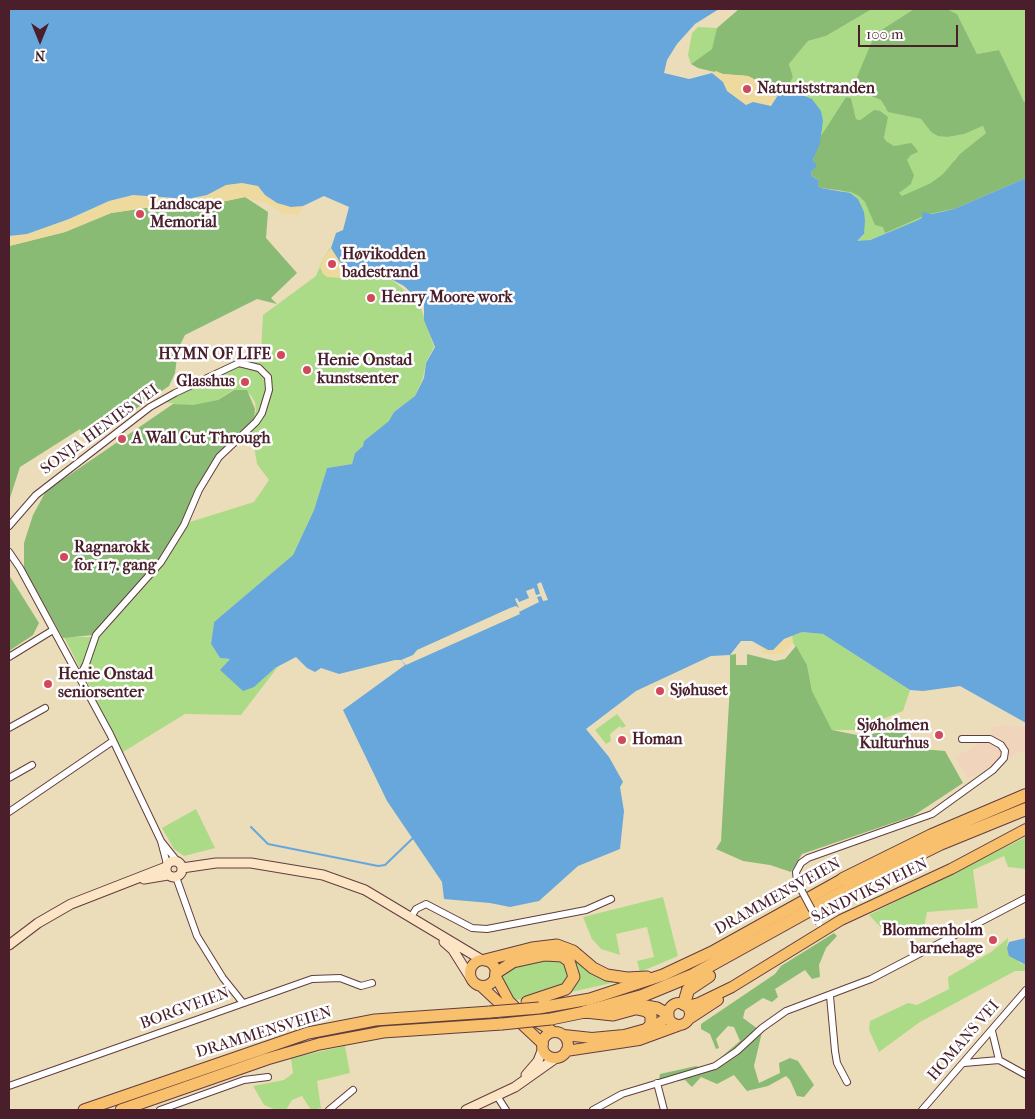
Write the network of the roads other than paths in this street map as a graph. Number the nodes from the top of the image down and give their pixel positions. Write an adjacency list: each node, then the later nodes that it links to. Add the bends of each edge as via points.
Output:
1 (9, 526): 5 (street, SONJA HENIES VEI, via 36,495 150,407 231,365 253,365 268,377 269,390 262,413 219,457 161,562 96,635)
2 (9, 552): 3 (street)
3 (53, 630): 4 (street); 5 (street)
4 (9, 657)
5 (78, 678): 9 (street)
6 (44, 708): 7 (street)
7 (9, 728)
8 (962, 739): 23 (street, bridge, via 990,739 1001,745 1005,751 1004,758 993,770 932,814 808,858 801,864 796,872 797,882)
9 (113, 741): 14 (street); 16 (street)
10 (32, 765): 11 (street)
11 (10, 776)
12 (1026, 795): 19 (highway, DRAMMENSVEIEN)
13 (1026, 808): 25 (highway, DRAMMENSVEIEN, via 940,844)
14 (9, 811)
15 (1026, 829): 23 (main road, SANDVIKSVEIEN, via 951,869)
16 (161, 841): 17 (street); 18 (street)
17 (180, 864): 18 (main road, via 171,861); 18 (main road, via 181,873); 22 (main road, via 235,862 281,866 329,877 365,890)
18 (169, 871): 26 (main road, via 127,882 62,908); 36 (street, via 197,936)
19 (843, 878): 29 (highway, DRAMMENSVEIEN, via 712,952)
20 (1026, 898): 35 (street, via 871,979)
21 (611, 899): 22 (street, via 586,910 487,929 472,928 426,904 416,909)
22 (411, 917): 24 (main road)
23 (821, 926): 33 (main road, SANDVIKSVEIEN)
24 (431, 930): 27 (main road); 30 (main road, via 453,950)
25 (754, 942): 37 (highway, via 742,957 693,985 686,994); 40 (highway, DRAMMENSVEIEN, via 668,986)
26 (9, 945)
27 (483, 960): 28 (main road, via 493,964); 29 (highway, via 557,945 573,951 593,968 614,977); 30 (main road, via 471,966)
28 (496, 974): 32 (main road, via 489,984); 38 (highway, via 513,962 544,955 562,956 569,961 574,977 566,989 527,1002); 45 (main road, via 509,1001 520,1012)
29 (663, 974): 38 (highway, DRAMMENSVEIEN, bridge, via 590,998 539,1008)
30 (470, 977): 32 (main road)
31 (372, 983): 36 (street, BORGVEIEN, via 361,986 340,978 312,979)
32 (480, 986): 46 (main road)
33 (732, 987): 37 (main road, SANDVIKSVEIEN, via 699,1004); 42 (main road, SANDVIKSVEIEN)
34 (1026, 990): 44 (street, HOMANS VEI)
35 (830, 996): 53 (street, via 834,1051); 55 (street, via 786,1011 715,1066)
36 (243, 1003): 56 (street, BORGVEIEN)
37 (686, 1005): 41 (main road, via 672,1005); 42 (main road, via 690,1011)
38 (487, 1009): 59 (highway, DRAMMENSVEIEN, via 472,1013 375,1020 308,1033)
39 (637, 1009): 40 (highway, via 613,1015); 41 (highway, via 651,1006); 43 (highway, via 651,1015)
40 (585, 1012): 60 (highway, DRAMMENSVEIEN, bridge, via 502,1024 383,1032 319,1044)
41 (668, 1015): 42 (main road, via 673,1023); 43 (main road, via 658,1025)
42 (685, 1022): 47 (main road, SANDVIKSVEIEN, via 640,1040)
43 (647, 1029): 45 (main road, via 602,1038)
44 (992, 1031): 49 (street); 50 (street, HOMANS VEI)
45 (559, 1034): 46 (main road, via 546,1036); 47 (main road, via 568,1043)
46 (543, 1046): 48 (main road, via 548,1056); 54 (main road, via 538,1061)
47 (566, 1051): 48 (main road)
48 (556, 1058): 54 (main road)
49 (999, 1060): 50 (street); 51 (street)
50 (964, 1063): 67 (street, HOMANS VEI)
51 (1026, 1074)
52 (268, 1077): 61 (street, via 244,1080)
53 (847, 1082)
54 (520, 1083): 58 (main road)
55 (657, 1083): 65 (street, via 622,1094); 66 (street)
56 (9, 1086)
57 (353, 1090): 62 (street)
58 (497, 1096): 63 (main road); 64 (street)
59 (84, 1110)
60 (121, 1110)
61 (160, 1110)
62 (329, 1110)
63 (466, 1110)
64 (506, 1110)
65 (593, 1110)
66 (664, 1110)
67 (922, 1110)

